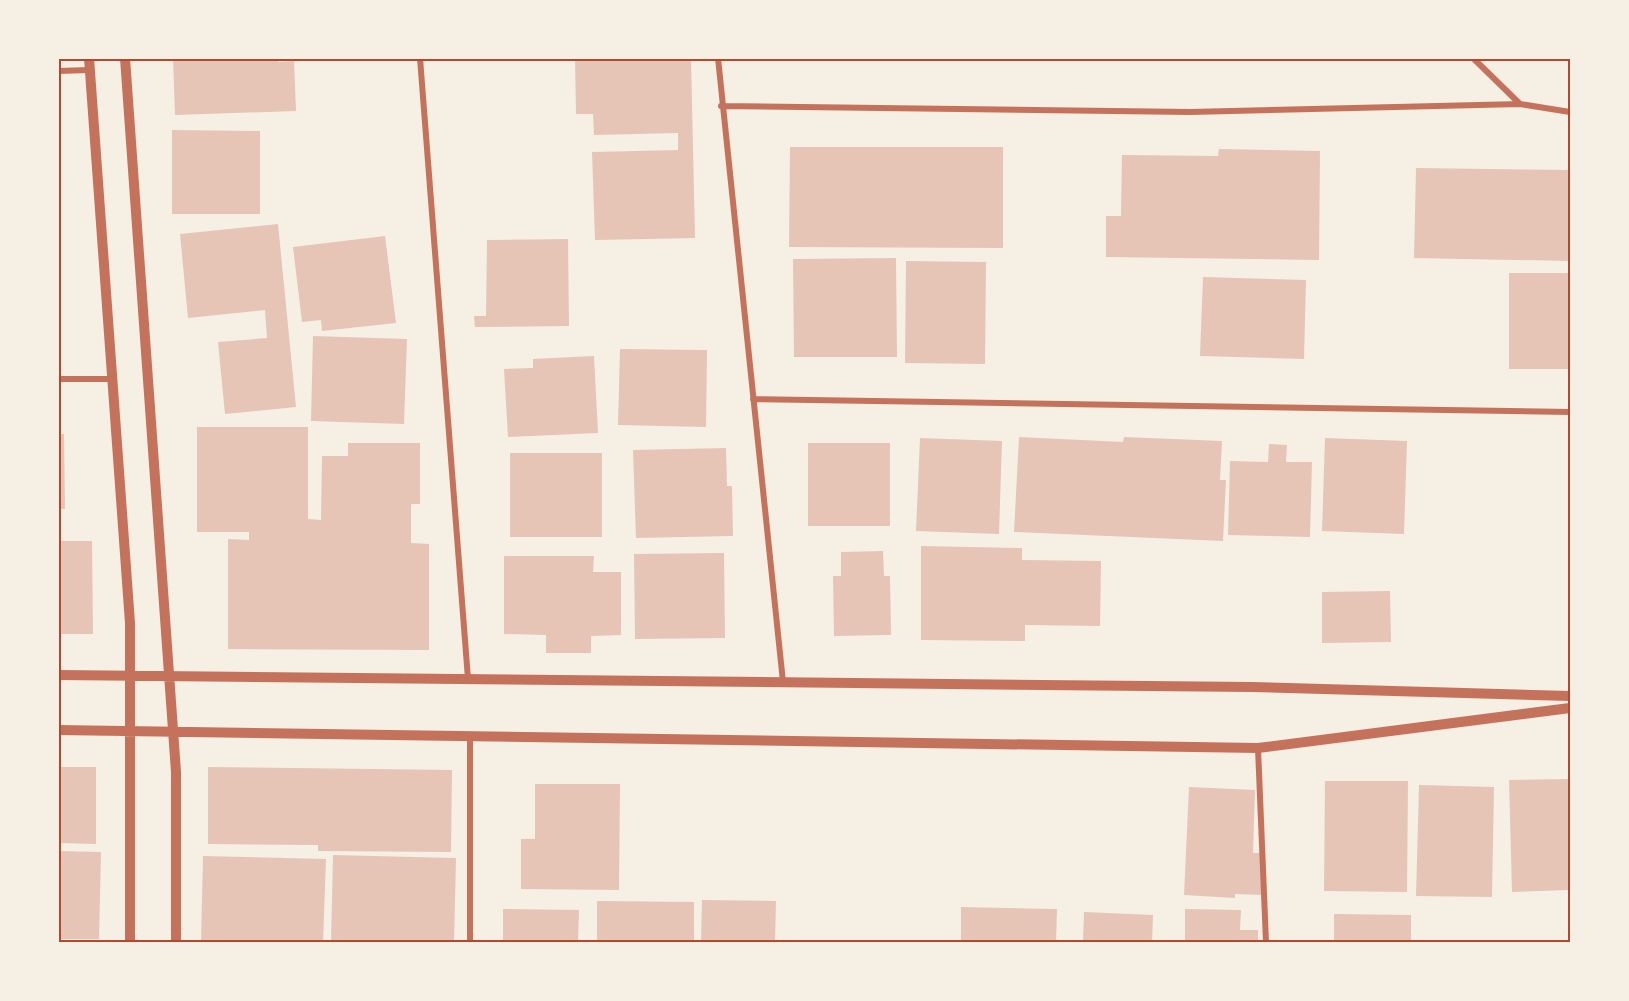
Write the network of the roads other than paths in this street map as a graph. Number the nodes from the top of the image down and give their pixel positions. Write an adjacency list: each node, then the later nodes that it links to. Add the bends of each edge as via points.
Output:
1 (89, 58): 6 (street)
2 (125, 58): 17 (street)
3 (420, 58): 18 (street)
4 (718, 58): 9 (street)
5 (1473, 58): 8 (street)
6 (90, 70): 7 (street); 12 (street)
7 (58, 71)
8 (1520, 104): 9 (street, via 1190,112); 10 (street)
9 (721, 106): 13 (street)
10 (1570, 112)
11 (58, 379): 12 (street)
12 (112, 379): 16 (street, via 130,623)
13 (753, 399): 14 (street); 19 (street)
14 (1570, 412)
15 (58, 675): 16 (street)
16 (130, 675): 17 (street); 23 (street)
17 (168, 676): 18 (street); 24 (street)
18 (468, 679): 19 (street)
19 (783, 682): 20 (street, via 1252,687)
20 (1570, 696)
21 (1570, 708): 26 (street)
22 (58, 730): 23 (street)
23 (131, 731): 24 (street); 27 (street)
24 (173, 731): 25 (street); 28 (street)
25 (470, 736): 26 (street); 29 (street)
26 (1258, 748): 30 (street)
27 (130, 942)
28 (176, 942)
29 (470, 942)
30 (1266, 942)

